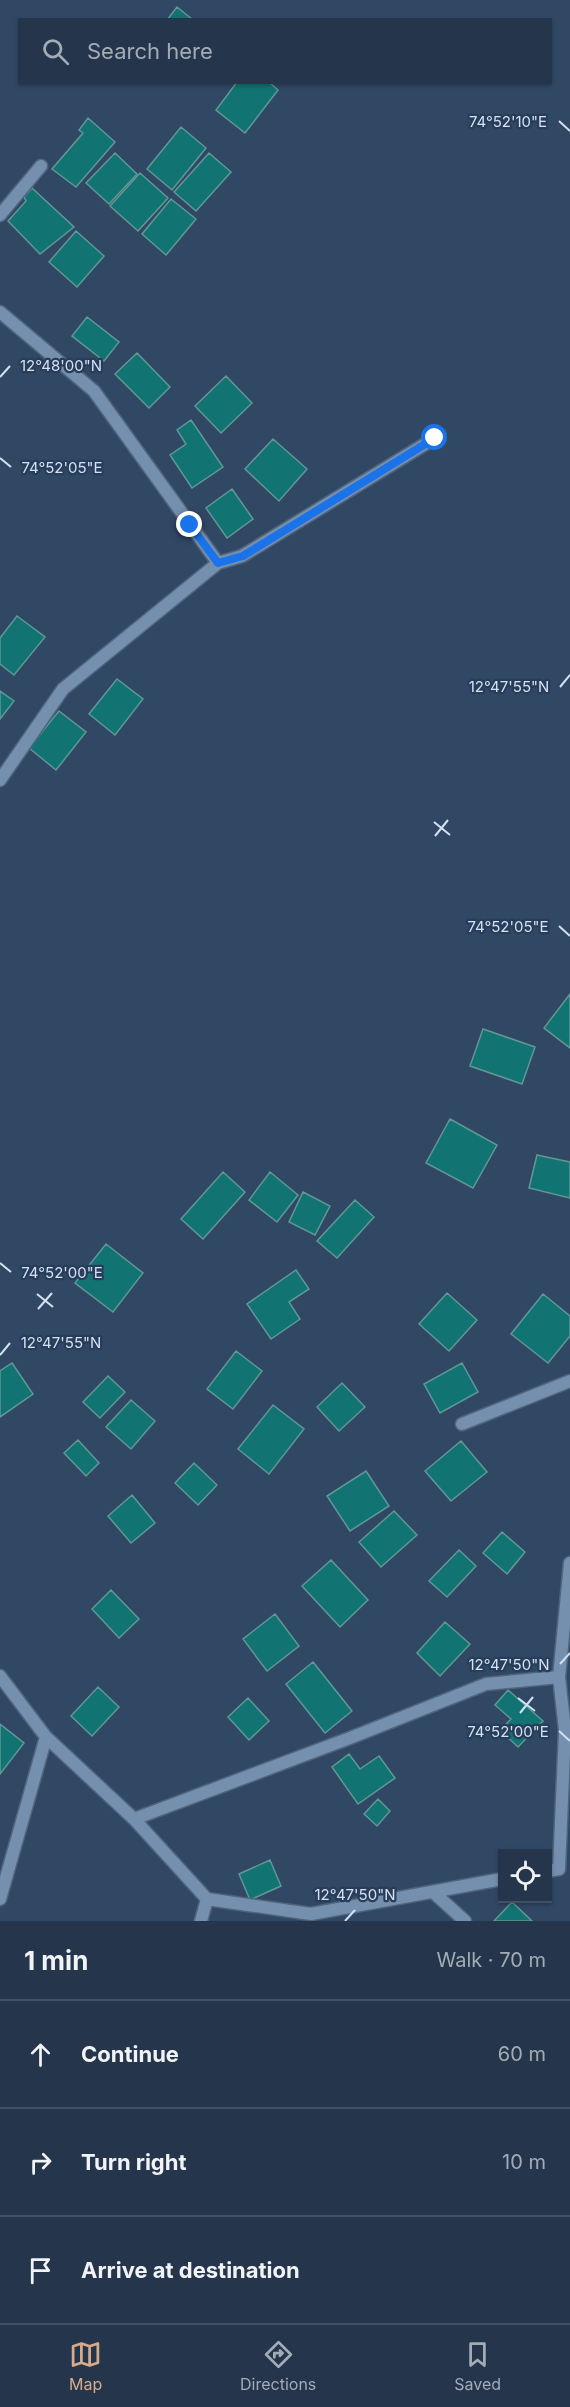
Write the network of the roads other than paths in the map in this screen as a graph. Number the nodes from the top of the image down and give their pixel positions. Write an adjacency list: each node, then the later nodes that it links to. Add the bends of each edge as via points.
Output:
1 (41, 166): 2 (street)
2 (0, 215)
3 (0, 312): 5 (street, via 94,391)
4 (435, 438): 5 (street, via 243,556)
5 (218, 563): 6 (street, via 63,689)
6 (0, 780)
7 (570, 1381): 8 (street)
8 (462, 1425)
9 (570, 1563): 11 (street)
10 (0, 1676): 12 (street)
11 (559, 1677): 13 (street, via 486,1684); 14 (street, via 565,1730 559,1869)
12 (46, 1737): 13 (street); 17 (street)
13 (134, 1819): 18 (street)
14 (552, 1870)
15 (498, 1880): 16 (street)
16 (433, 1892): 18 (street, via 311,1914); 20 (street)
17 (0, 1899)
18 (207, 1899): 19 (street)
19 (201, 1921)
20 (465, 1921)

